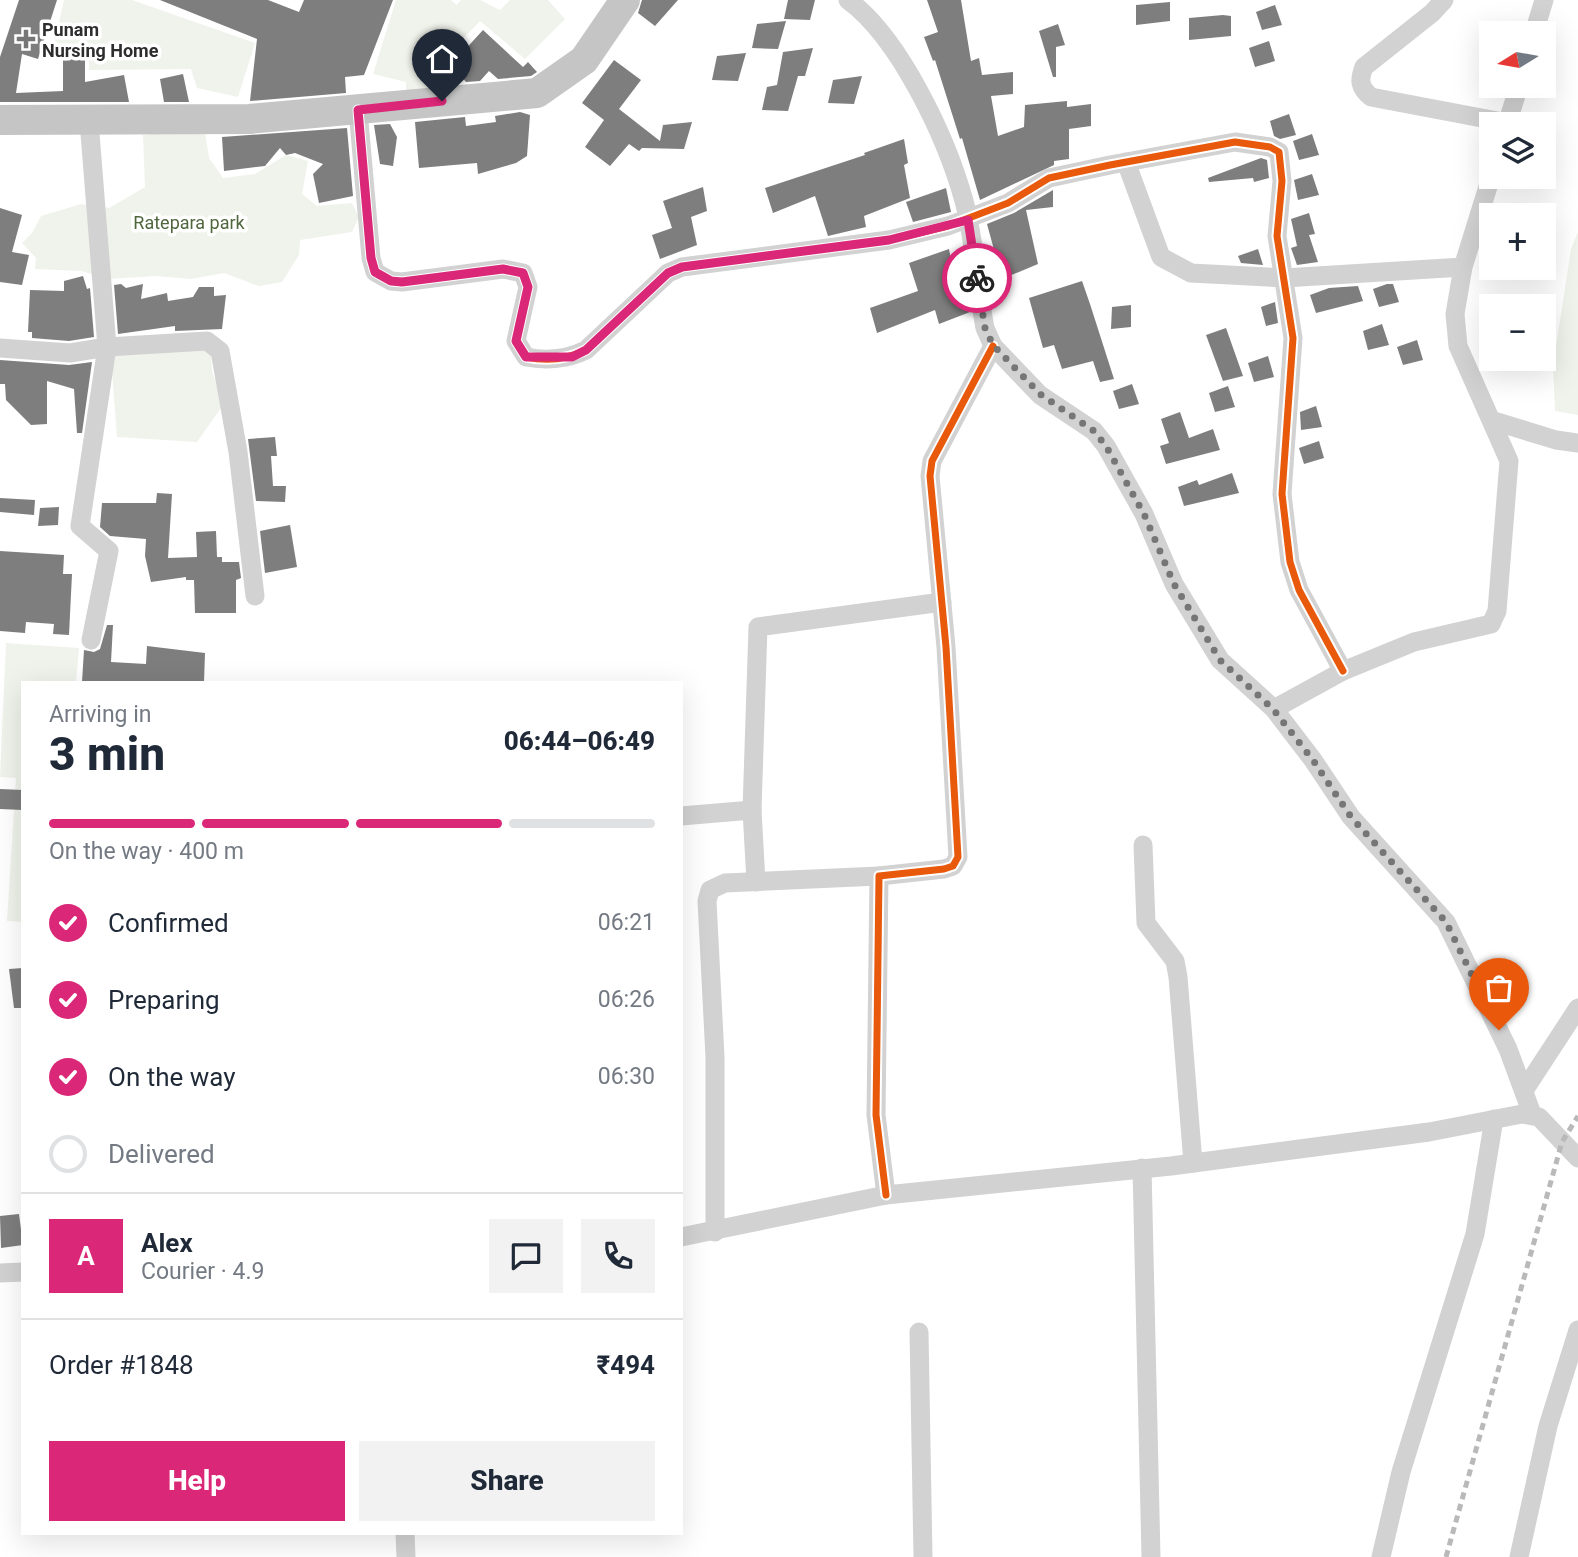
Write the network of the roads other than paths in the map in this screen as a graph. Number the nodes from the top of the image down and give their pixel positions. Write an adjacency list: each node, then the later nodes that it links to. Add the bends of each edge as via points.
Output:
1 (625, 0): 6 (main road, via 584,60 537,93)
2 (848, 0): 12 (street, via 887,37 913,84 952,162)
3 (1444, 0): 7 (street, via 1364,67 1362,90 1371,97)
4 (1544, 0): 5 (street)
5 (1538, 21)
6 (358, 110): 9 (main road, via 249,118); 12 (street, via 375,272 402,282 503,269 523,273 528,287 516,341 526,357 537,359 572,357 586,350 668,273 682,267 889,240)
7 (1479, 118)
8 (0, 120): 9 (main road)
9 (89, 121): 16 (street)
10 (1126, 162): 12 (street, via 1049,178); 14 (street, via 1161,257 1191,273); 14 (street, via 1235,142 1279,152 1282,181 1277,236)
11 (1487, 189): 13 (street)
12 (968, 220): 15 (street, via 985,328)
13 (1463, 267): 14 (street); 18 (street, via 1455,314 1458,346)
14 (1284, 278): 23 (street, via 1293,338 1282,494 1290,562 1299,590)
15 (993, 345): 21 (street, via 932,461); 24 (street, via 1040,394 1094,431 1106,446 1220,660)
16 (107, 347): 17 (street, via 70,353); 20 (street, via 207,341 220,351 238,452); 22 (street, via 80,526 108,551)
17 (0, 348)
18 (1494, 421): 19 (street); 23 (street, via 1509,461 1510,478 1497,611 1491,625 1413,642)
19 (1578, 443)
20 (255, 596)
21 (942, 602): 25 (street, via 758,628); 28 (street, via 958,857 953,866 944,869)
22 (91, 640)
23 (1343, 671): 24 (street)
24 (1273, 709): 31 (street, via 1351,817 1446,922)
25 (752, 810): 26 (street); 29 (street)
26 (683, 816)
27 (1143, 845): 35 (street, via 1146,923 1175,961 1178,977)
28 (879, 876): 29 (street); 37 (street, via 876,1115)
29 (756, 882): 38 (street, via 717,885 707,901 715,1057)
30 (1578, 1008): 31 (street)
31 (1525, 1089): 32 (street)
32 (1532, 1114): 33 (street); 34 (street)
33 (1494, 1119): 35 (street); 48 (street, via 1475,1234 1401,1472)
34 (1578, 1158)
35 (1193, 1163): 36 (street)
36 (1142, 1168): 37 (street); 47 (street)
37 (886, 1195): 38 (street)
38 (715, 1232): 39 (street)
39 (683, 1237)
40 (21, 1272): 41 (street)
41 (0, 1273)
42 (1578, 1329): 49 (street, via 1548,1426)
43 (919, 1332): 46 (street)
44 (405, 1535): 45 (street)
45 (406, 1557)
46 (923, 1557)
47 (1151, 1557)
48 (1381, 1557)
49 (1519, 1557)

